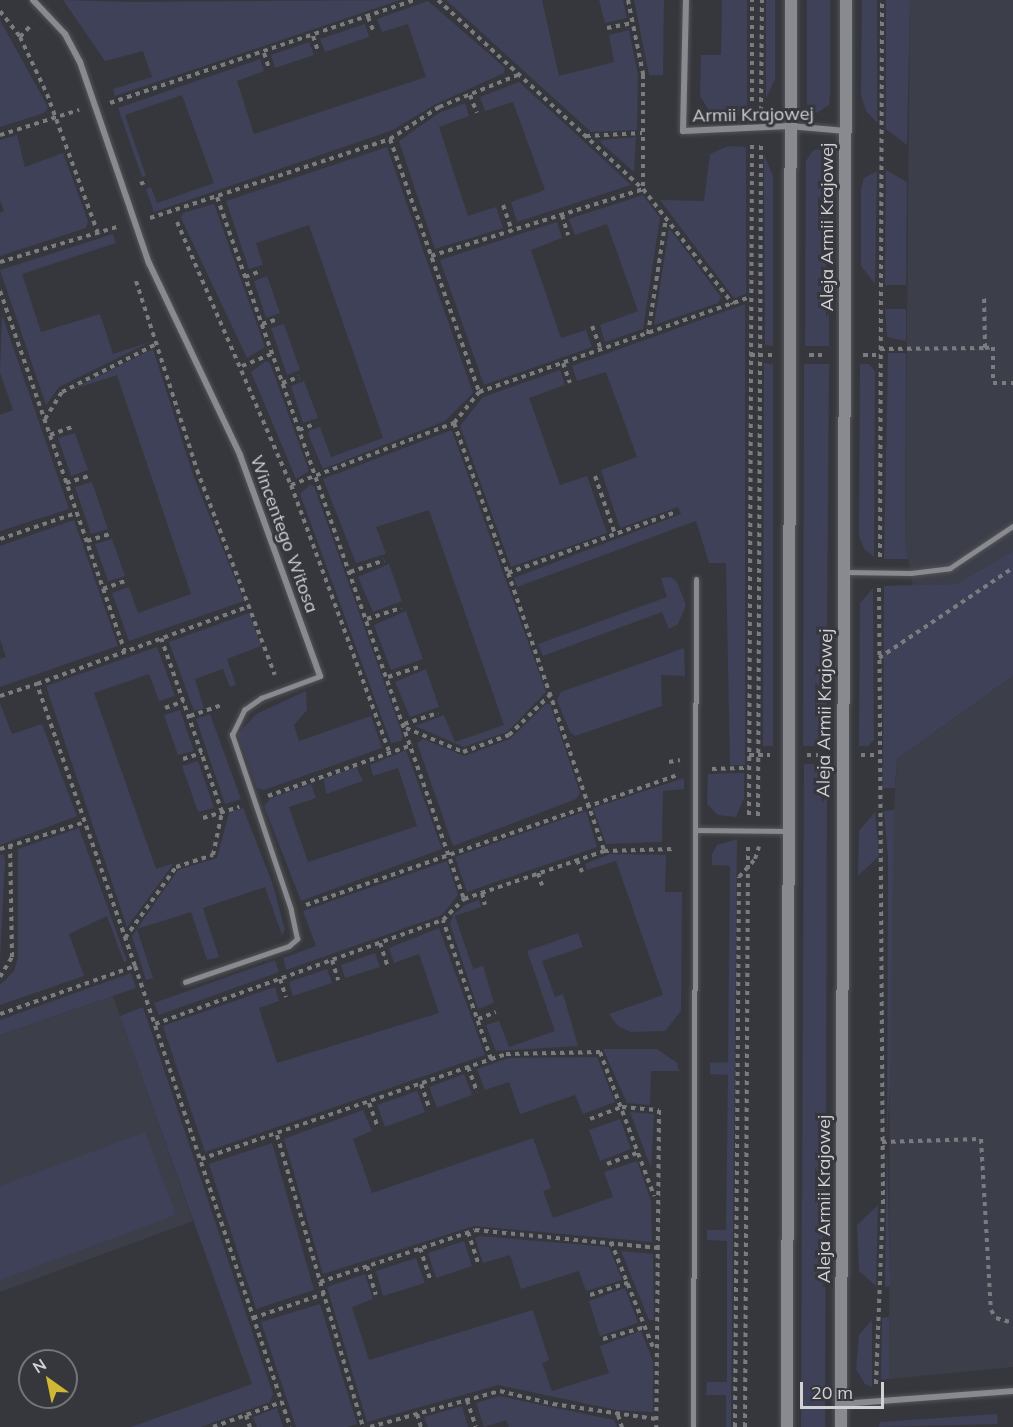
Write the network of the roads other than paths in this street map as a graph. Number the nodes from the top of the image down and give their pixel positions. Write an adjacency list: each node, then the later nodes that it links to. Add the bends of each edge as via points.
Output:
1 (686, 0): 5 (street, Armii Krajowej, via 683,131)
2 (791, 0): 5 (street, Aleja Armii Krajowej)
3 (846, 0): 6 (street, Aleja Armii Krajowej)
4 (37, 1): 10 (street, Wincentego Witosa, via 65,34 96,106 149,263 240,455)
5 (789, 126): 6 (street, Armii Krajowej); 12 (street, Aleja Armii Krajowej)
6 (846, 131): 8 (street, Aleja Armii Krajowej)
7 (1013, 526): 8 (lane, via 950,568)
8 (845, 572): 15 (street, Aleja Armii Krajowej)
9 (696, 580): 11 (lane)
10 (321, 676): 13 (lane, Wincentego Witosa, via 244,710 233,729 297,939 289,946)
11 (697, 830): 12 (lane); 16 (lane)
12 (788, 831): 17 (street, Aleja Armii Krajowej)
13 (185, 982)
14 (1013, 1391): 15 (street)
15 (841, 1404): 18 (street, Aleja Armii Krajowej)
16 (693, 1427)
17 (787, 1427)
18 (841, 1427)

